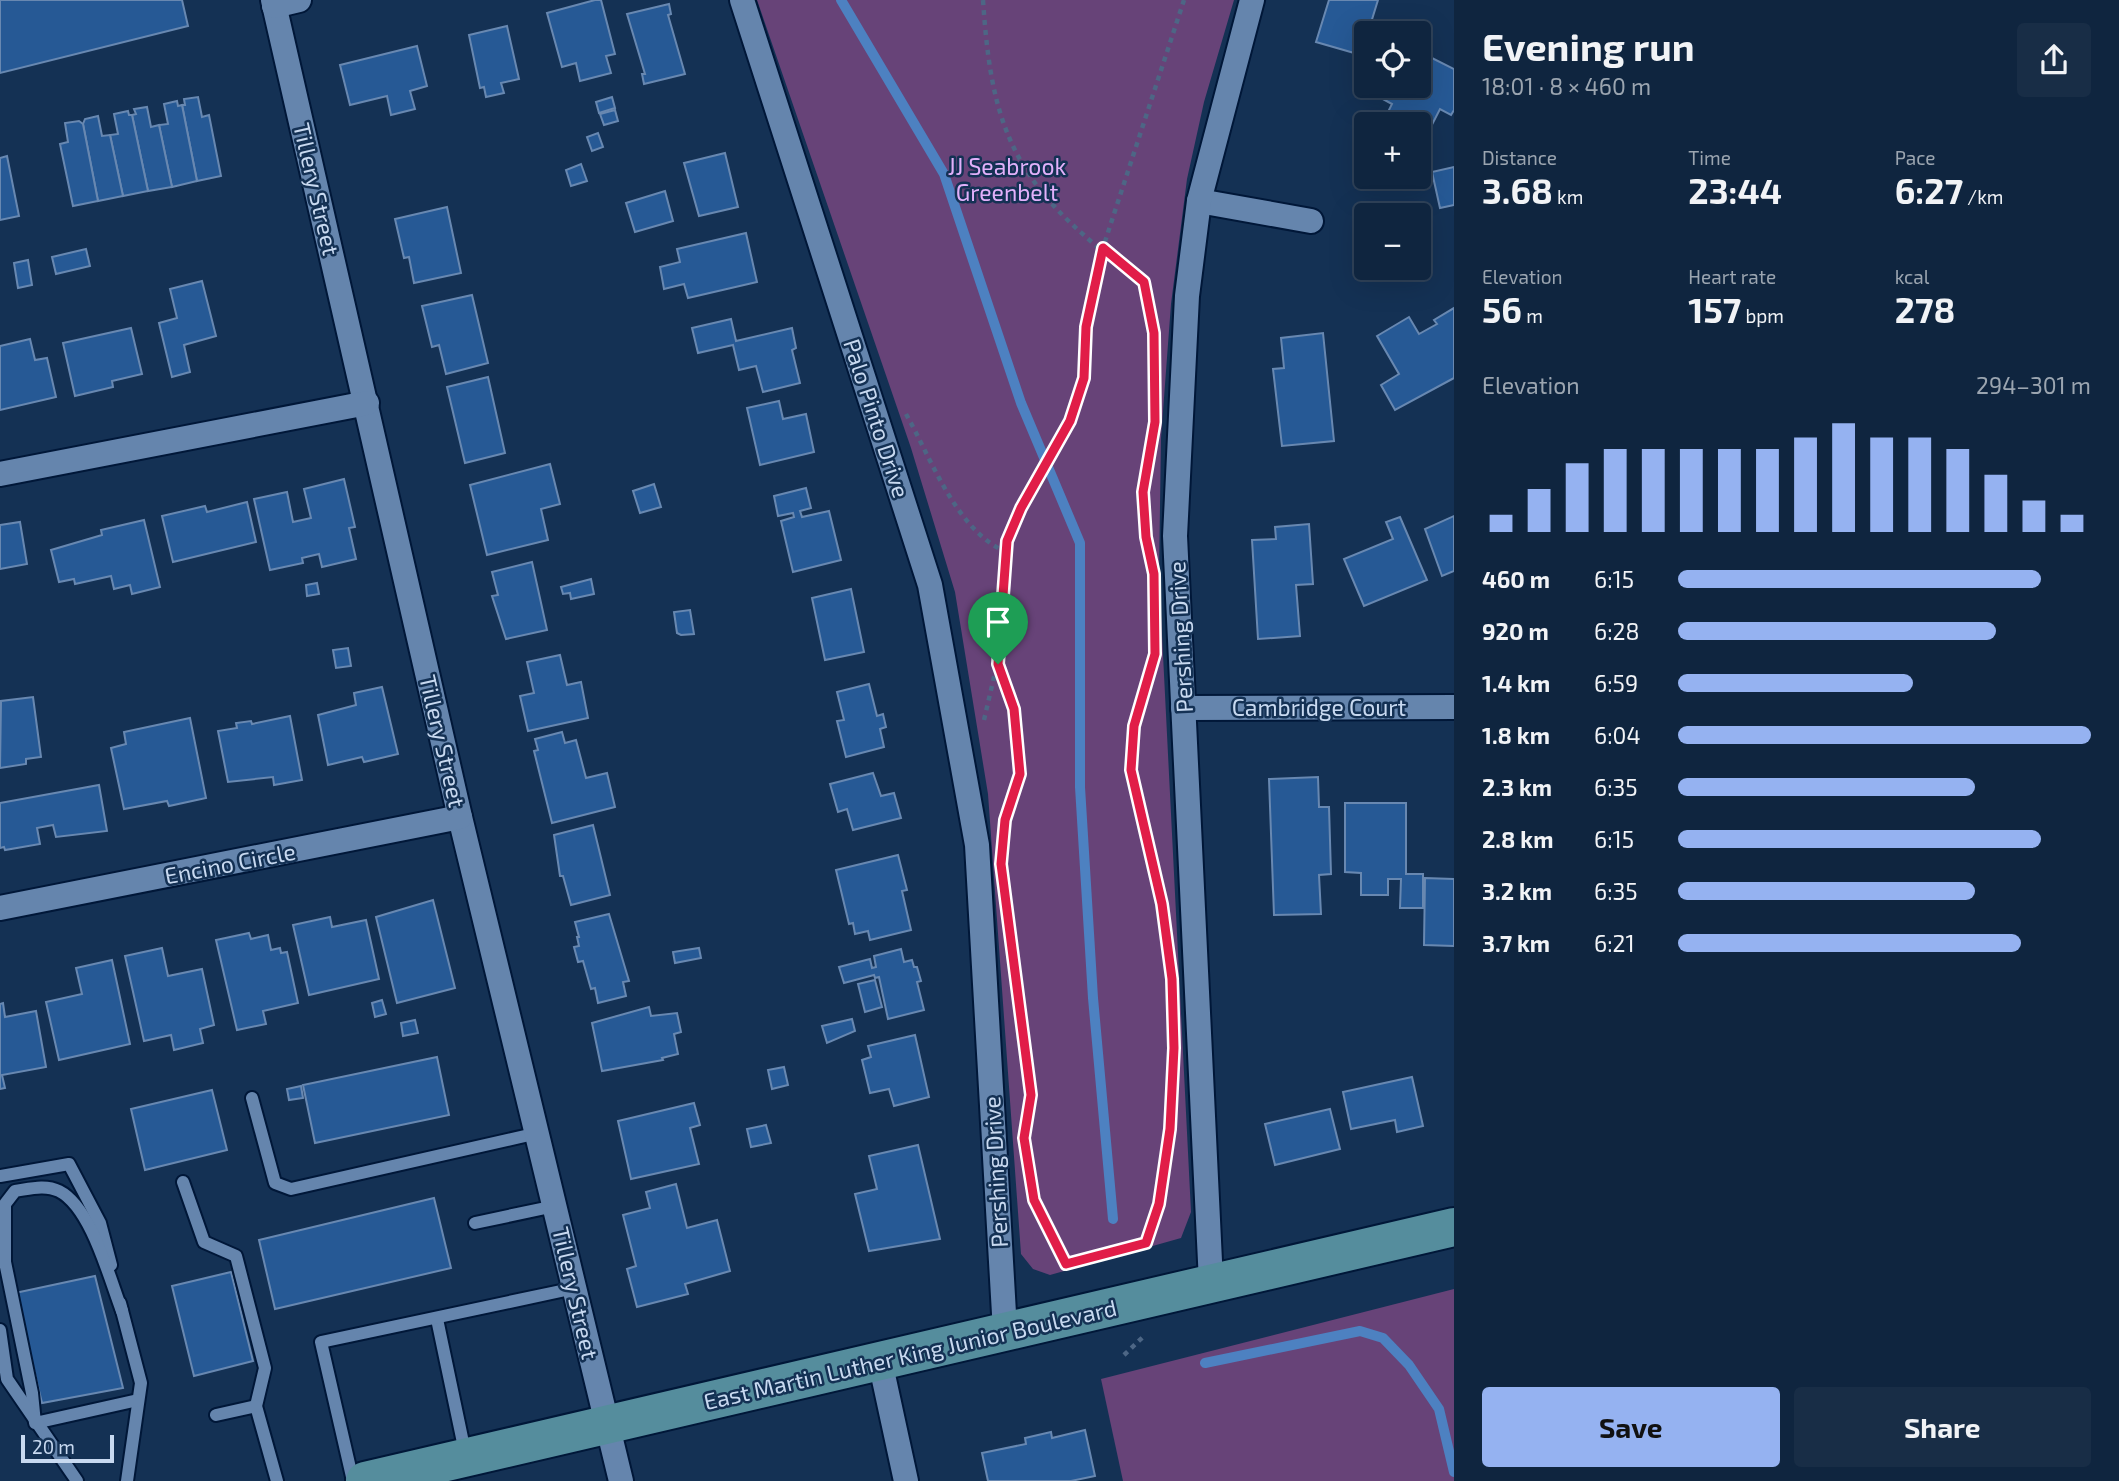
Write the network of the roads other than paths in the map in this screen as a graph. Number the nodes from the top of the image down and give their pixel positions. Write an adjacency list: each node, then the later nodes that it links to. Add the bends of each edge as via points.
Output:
1 (299, 0): 4 (street)
2 (743, 0): 12 (street, Palo Pinto Drive, via 930,585)
3 (1252, 0): 5 (street, Pershing Drive)
4 (273, 3): 7 (street, Tillery Street)
5 (1199, 201): 6 (street); 10 (street, Pershing Drive, via 1187,296 1175,536)
6 (1311, 220)
7 (367, 403): 8 (street); 11 (street, Tillery Street)
8 (0, 474)
9 (1454, 707): 10 (street, Cambridge Court)
10 (1183, 708): 21 (street, Pershing Drive)
11 (460, 817): 13 (street, Encino Circle); 15 (street, Tillery Street)
12 (977, 845): 26 (street, Pershing Drive)
13 (0, 908)
14 (252, 1098): 15 (lane, via 275,1183 291,1189)
15 (538, 1133): 18 (street, Tillery Street)
16 (0, 1176): 23 (lane, via 69,1164 100,1223)
17 (183, 1182): 29 (lane, via 204,1242 236,1256 265,1368)
18 (555, 1206): 19 (lane); 22 (street, Tillery Street)
19 (475, 1223)
20 (1454, 1227): 21 (main road, East Martin Luther King Junior Boulevard)
21 (1211, 1282): 26 (main road, East Martin Luther King Junior Boulevard)
22 (575, 1288): 24 (lane); 32 (street, Tillery Street)
23 (122, 1311): 28 (lane, via 141,1382); 31 (lane, via 81,1209 58,1190 15,1191 5,1204 5,1262)
24 (437, 1319): 33 (lane); 38 (lane, via 321,1342)
25 (0, 1330): 31 (lane, via 7,1379)
26 (1004, 1331): 27 (main road, East Martin Luther King Junior Boulevard)
27 (880, 1361): 32 (main road, East Martin Luther King Junior Boulevard); 40 (street)
28 (138, 1400): 31 (lane); 36 (lane)
29 (256, 1406): 30 (lane); 37 (lane)
30 (216, 1415)
31 (35, 1423): 35 (lane)
32 (608, 1425): 33 (main road, East Martin Luther King Junior Boulevard); 39 (street, Tillery Street)
33 (467, 1458): 34 (main road, East Martin Luther King Junior Boulevard)
34 (385, 1479)
35 (77, 1481)
36 (127, 1481)
37 (277, 1481)
38 (353, 1481)
39 (621, 1481)
40 (906, 1481)

